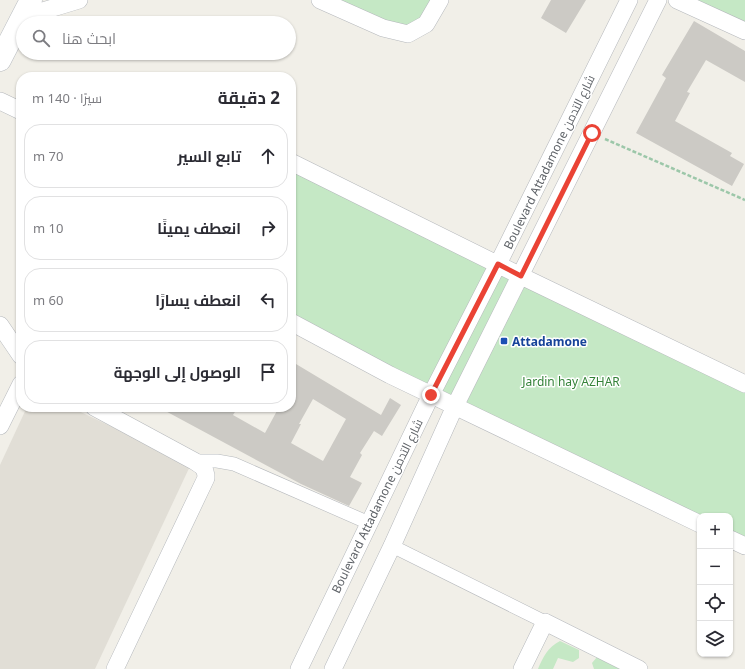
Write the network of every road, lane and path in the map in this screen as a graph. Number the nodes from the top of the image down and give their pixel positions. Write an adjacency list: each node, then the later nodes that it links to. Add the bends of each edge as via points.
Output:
1 (78, 0): 7 (street)
2 (320, 0): 3 (street, via 383,28 408,34 426,24)
3 (440, 0)
4 (629, 0): 16 (street, Boulevard Attadamone شارع التدمن)
5 (658, 0): 13 (street, Boulevard Attadamone شارع التدمن)
6 (677, 0): 9 (street)
7 (27, 9)
8 (16, 30): 10 (main road)
9 (745, 31)
10 (0, 60)
11 (0, 101): 12 (street)
12 (16, 109)
13 (592, 133): 15 (path); 17 (street, Boulevard Attadamone شارع التدمن)
14 (296, 164): 16 (street)
15 (745, 200)
16 (498, 264): 17 (street); 23 (street, Boulevard Attadamone شارع التدمن)
17 (521, 276): 21 (street); 24 (street, Boulevard Attadamone شارع التدمن)
18 (0, 325): 20 (street)
19 (296, 325): 23 (street)
20 (16, 349)
21 (745, 384)
22 (16, 394): 26 (street)
23 (431, 395): 24 (street); 28 (street, Boulevard Attadamone شارع التدمن)
24 (455, 406): 29 (street); 31 (street, Boulevard Attadamone شارع التدمن)
25 (103, 412): 27 (street)
26 (0, 426)
27 (194, 461): 28 (street, via 234,464); 34 (street, via 204,466 206,478)
28 (369, 523): 35 (street, Boulevard Attadamone شارع التدمن)
29 (697, 523)
30 (733, 540): 32 (street)
31 (392, 546): 33 (street); 36 (street, Boulevard Attadamone شارع التدمن)
32 (745, 546)
33 (545, 622): 37 (street); 38 (street)
34 (115, 669)
35 (299, 669)
36 (333, 669)
37 (522, 669)
38 (639, 669)

